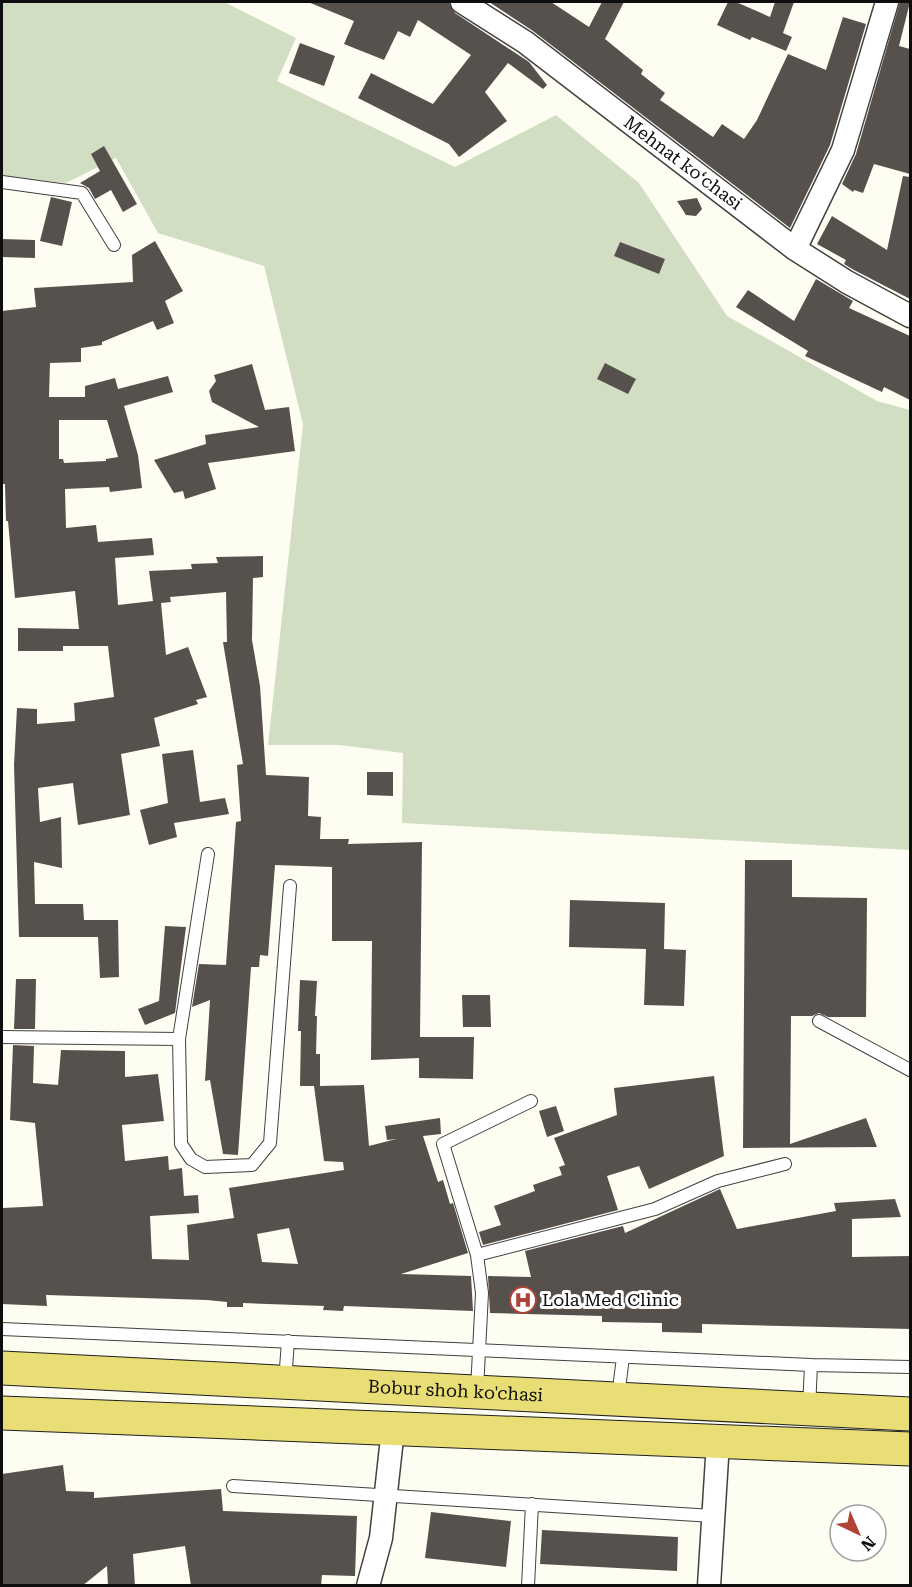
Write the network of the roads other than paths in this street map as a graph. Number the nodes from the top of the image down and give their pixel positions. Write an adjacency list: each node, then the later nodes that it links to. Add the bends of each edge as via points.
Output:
1 (462, 2): 5 (street, Mehnat koʻchasi, via 525,42)
2 (887, 2): 5 (street, via 843,150)
3 (2, 182): 4 (lane, via 82,193)
4 (114, 245)
5 (795, 249): 6 (street, Mehnat koʻchasi)
6 (910, 316)
7 (207, 854): 11 (lane)
8 (290, 886): 11 (lane, via 270,1143 252,1165 205,1167 190,1159 182,1144)
9 (819, 1022): 12 (lane)
10 (2, 1037): 11 (lane)
11 (179, 1039)
12 (910, 1071)
13 (531, 1101): 15 (lane, via 443,1144)
14 (785, 1164): 15 (lane, via 718,1181 655,1209)
15 (477, 1255): 18 (lane, via 482,1293)
16 (2, 1329): 17 (lane)
17 (288, 1341): 18 (lane); 23 (lane)
18 (480, 1349): 19 (lane); 24 (lane)
19 (623, 1357): 20 (lane); 25 (lane)
20 (811, 1365): 21 (lane); 26 (lane)
21 (910, 1367)
22 (2, 1368): 23 (main road, Bobur shoh ko'chasi)
23 (285, 1383): 24 (main road, Bobur shoh ko'chasi)
24 (477, 1393): 25 (main road, Bobur shoh ko'chasi)
25 (617, 1401): 26 (main road, Bobur shoh ko'chasi)
26 (809, 1410): 28 (main road, Bobur shoh ko'chasi)
27 (2, 1413): 29 (main road)
28 (910, 1414)
29 (393, 1429): 30 (main road); 33 (street)
30 (718, 1442): 31 (main road); 35 (street)
31 (910, 1449)
32 (233, 1486): 33 (lane)
33 (386, 1495): 34 (lane); 36 (street, via 381,1538)
34 (532, 1504): 35 (lane); 37 (lane)
35 (713, 1516): 38 (street)
36 (368, 1586)
37 (528, 1586)
38 (709, 1586)

